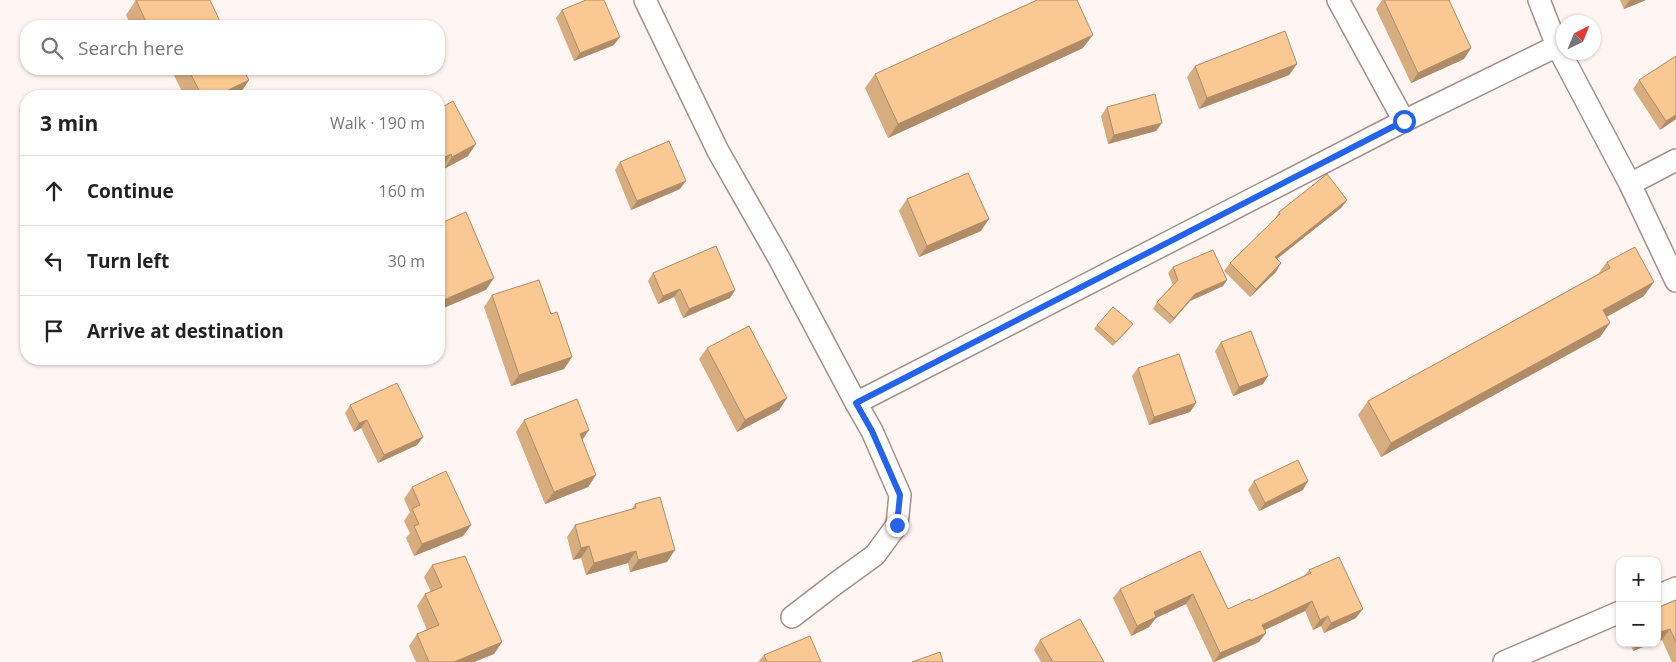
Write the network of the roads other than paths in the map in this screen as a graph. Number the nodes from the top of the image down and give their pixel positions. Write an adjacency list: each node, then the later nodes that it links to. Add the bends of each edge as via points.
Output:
1 (646, 0): 11 (street, via 718,151)
2 (1338, 0): 7 (street)
3 (1538, 0): 4 (street)
4 (1556, 44)
5 (1556, 46): 7 (street)
6 (1564, 60): 9 (street)
7 (1404, 121): 11 (street)
8 (1676, 160): 9 (street)
9 (1630, 184): 10 (street)
10 (1676, 280)
11 (856, 403): 15 (street, via 900,495 897,525 875,555)
12 (1676, 588): 13 (street)
13 (1661, 594)
14 (1616, 614): 16 (street)
15 (792, 617)
16 (1504, 662)

